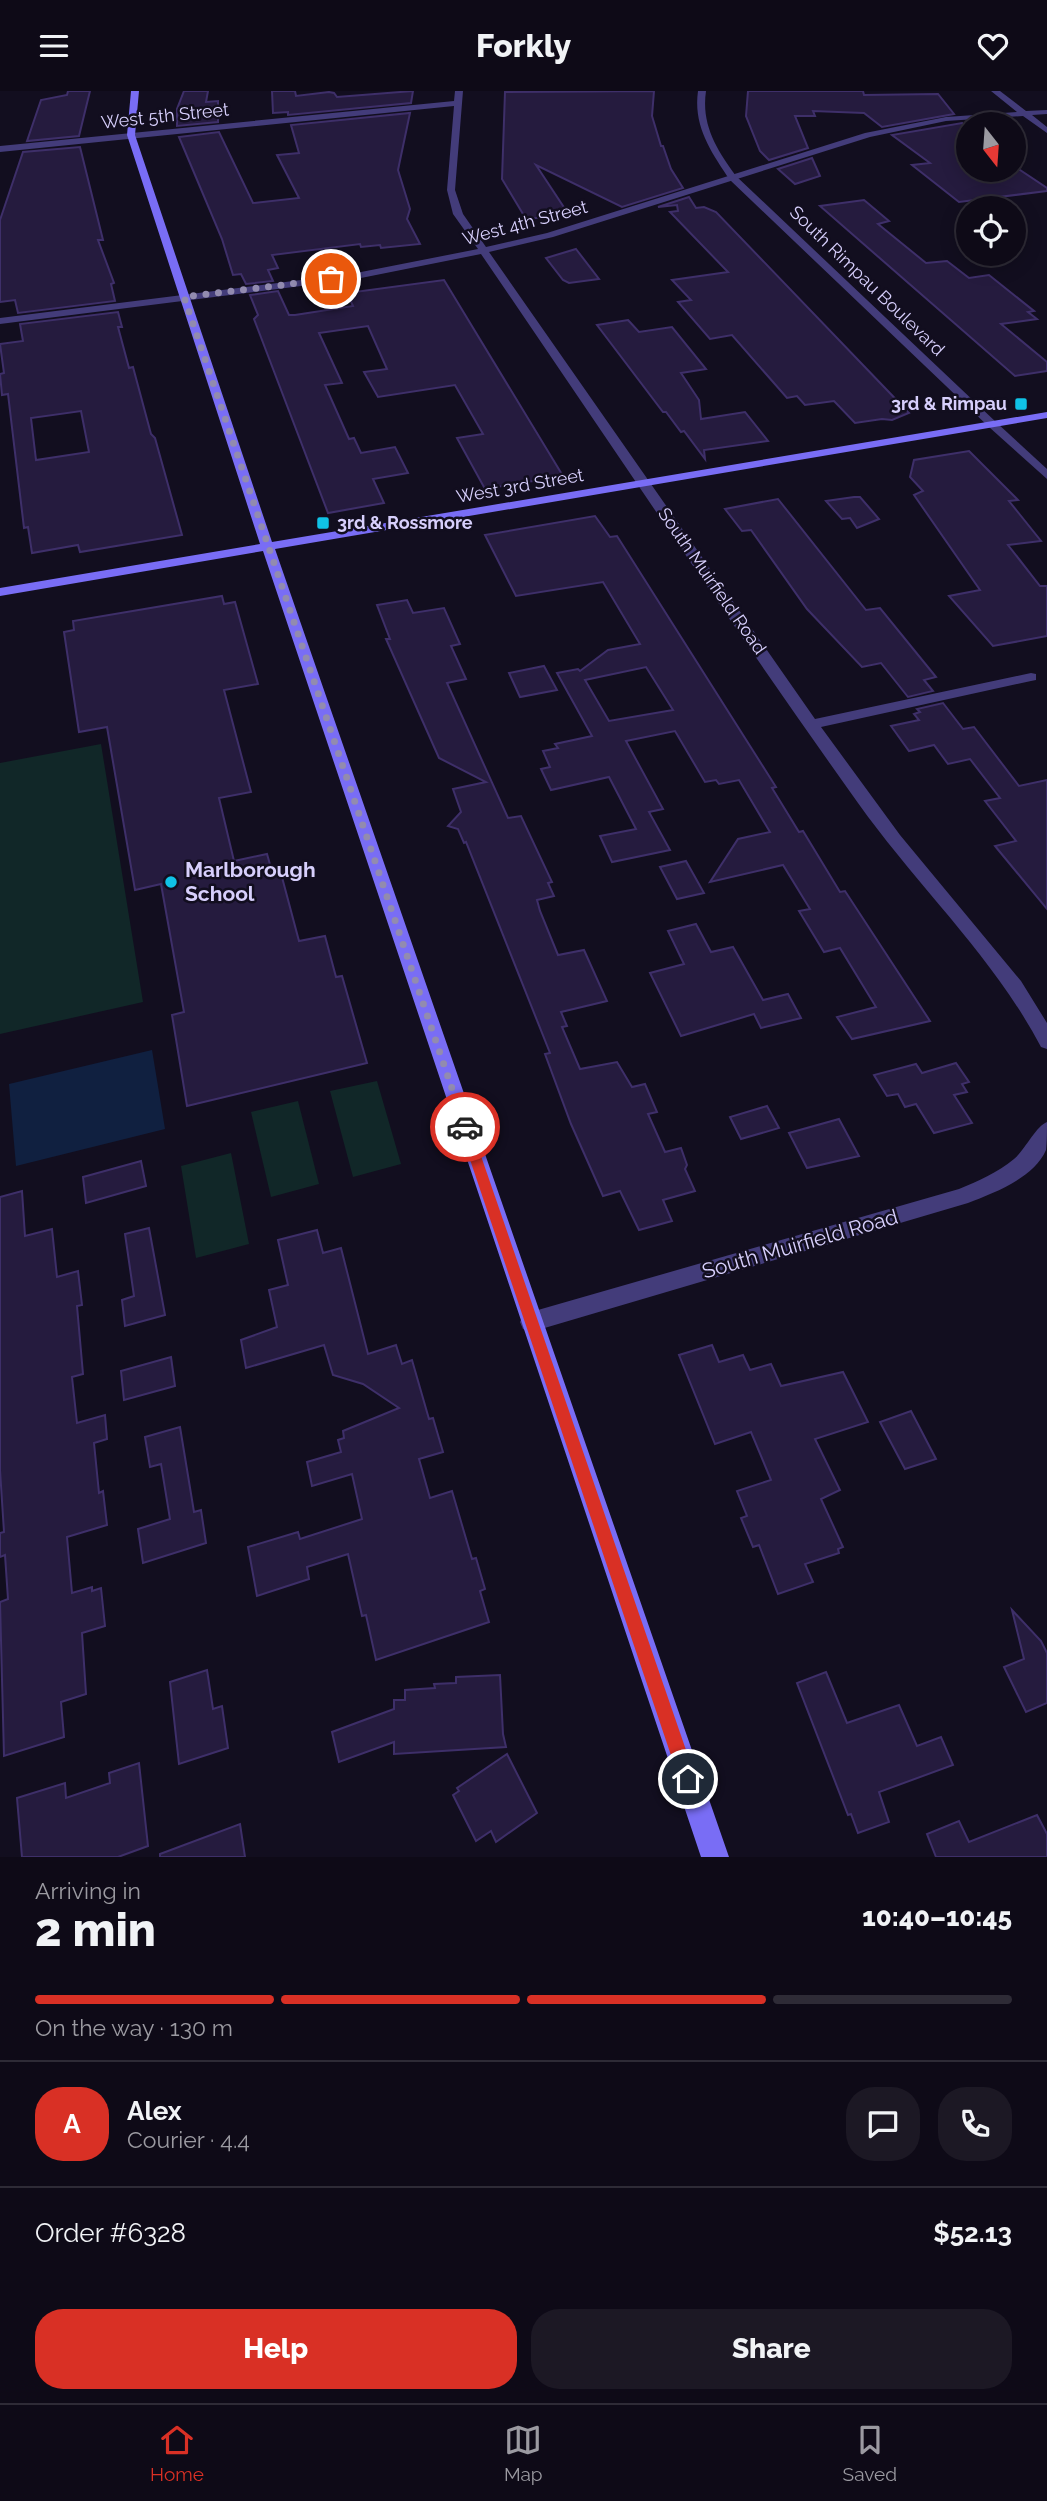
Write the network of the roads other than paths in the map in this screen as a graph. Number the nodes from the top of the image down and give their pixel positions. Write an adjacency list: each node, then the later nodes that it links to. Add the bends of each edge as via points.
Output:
1 (135, 91): 11 (main road)
2 (702, 91): 13 (street, South Rimpau Boulevard, via 703,126)
3 (995, 91): 5 (street)
4 (459, 97): 11 (street, West 5th Street); 14 (street, South Muirfield Road, via 451,190 458,214)
5 (1020, 112)
6 (1047, 112): 7 (street, West 4th Street)
7 (1026, 113)
8 (1026, 116): 10 (street)
9 (956, 118): 13 (street, West 4th Street, via 890,130)
10 (1047, 131)
11 (131, 135): 12 (street, West 5th Street); 15 (main road)
12 (0, 149)
13 (733, 178): 14 (street, West 4th Street); 18 (street, South Rimpau Boulevard)
14 (483, 252): 15 (street, West 4th Street, via 356,275); 20 (street, South Muirfield Road)
15 (184, 297): 16 (street, West 4th Street); 21 (main road)
16 (0, 321)
17 (1047, 415): 18 (main road, West 3rd Street)
18 (993, 425): 19 (street, South Rimpau Boulevard); 20 (main road, West 3rd Street)
19 (1047, 475)
20 (644, 482): 21 (main road, West 3rd Street); 24 (street, South Muirfield Road)
21 (269, 547): 22 (main road, West 3rd Street); 27 (main road)
22 (0, 592)
23 (1031, 677): 24 (street)
24 (812, 724): 25 (street, South Muirfield Road, via 908,858 1007,974)
25 (1047, 1042)
26 (1047, 1130): 27 (street, South Muirfield Road, via 1040,1146 1018,1168 961,1197)
27 (531, 1322): 28 (main road)
28 (715, 1857)

